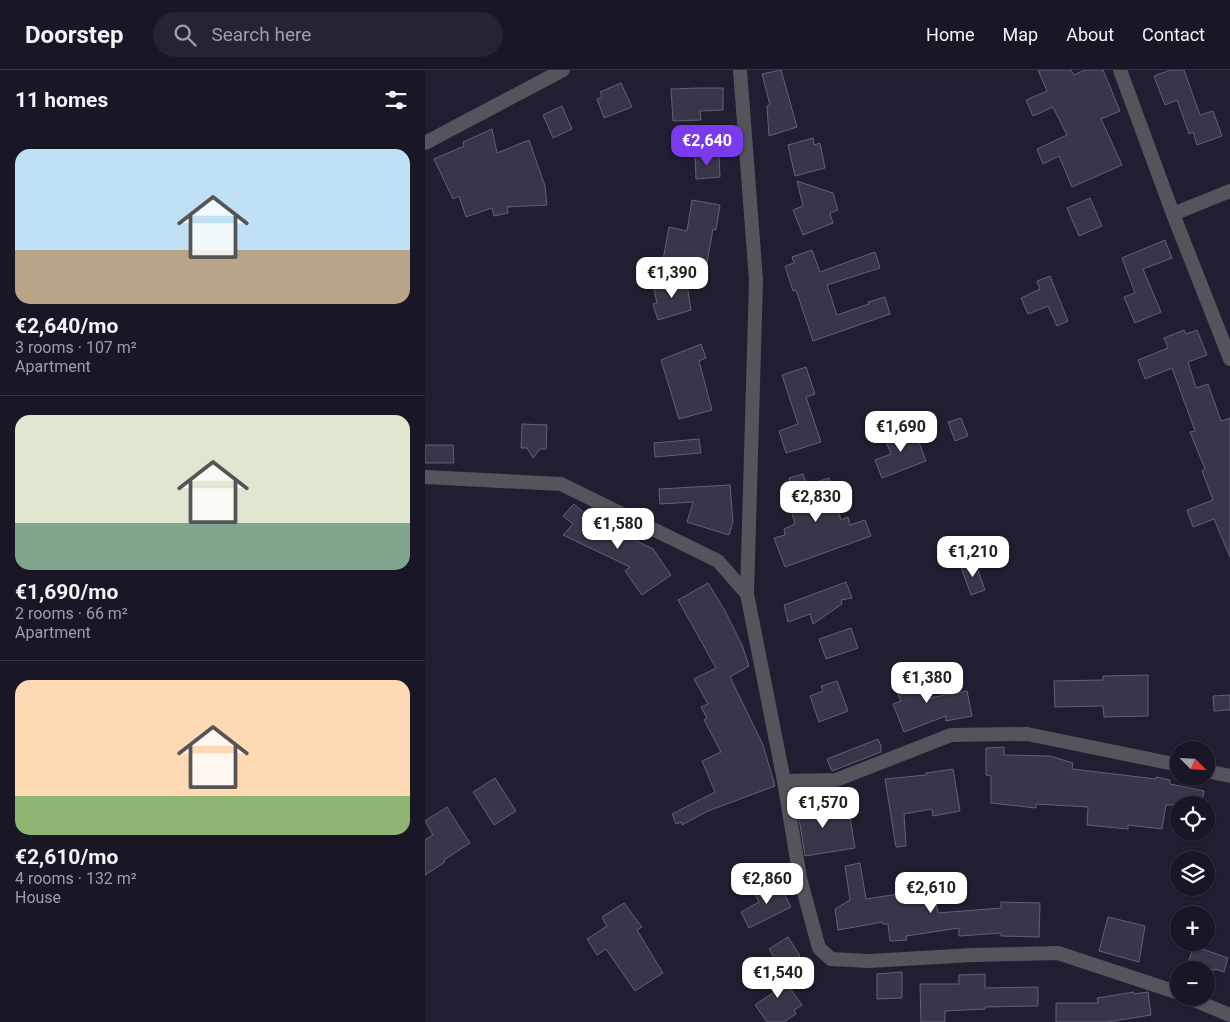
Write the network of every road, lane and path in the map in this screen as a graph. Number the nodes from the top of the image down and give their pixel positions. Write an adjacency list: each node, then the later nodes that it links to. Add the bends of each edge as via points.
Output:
1 (563, 70): 4 (street)
2 (740, 70): 9 (street, via 756,280)
3 (1121, 70): 6 (street)
4 (425, 143)
5 (1230, 191): 6 (street)
6 (1173, 214): 7 (street)
7 (1230, 359)
8 (425, 477): 9 (street, via 561,484 718,561)
9 (747, 594): 13 (street)
10 (1170, 764): 13 (street, via 1027,734 951,735 836,780)
11 (1215, 773): 12 (street)
12 (1230, 776)
13 (784, 781): 14 (street, via 800,878 819,948 831,960 1058,953)
14 (1170, 990)
15 (1208, 1006): 16 (street)
16 (1230, 1015)

